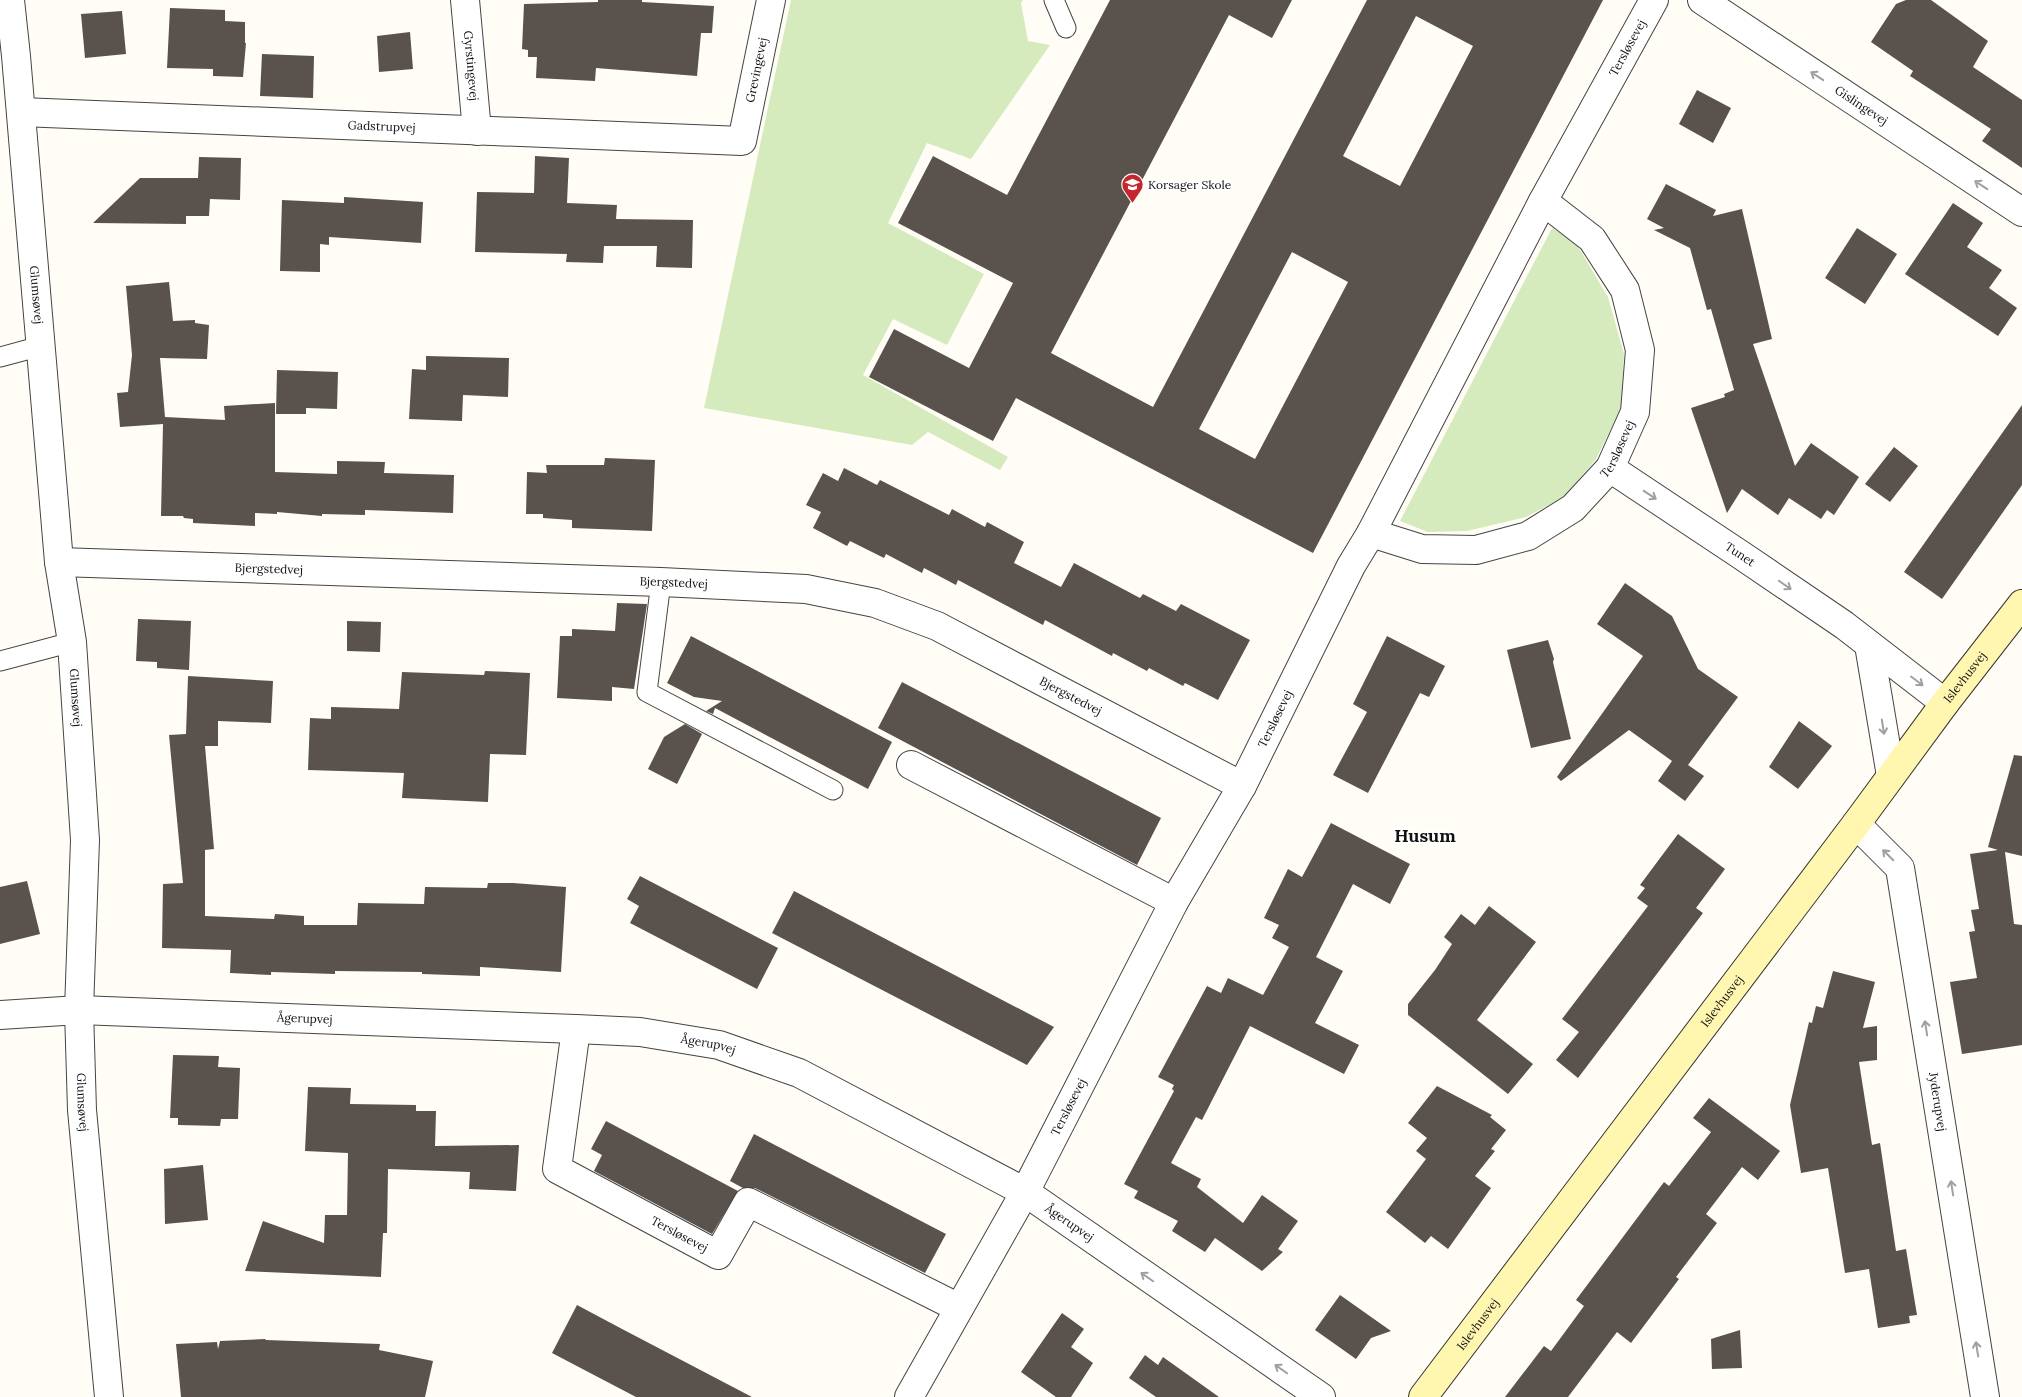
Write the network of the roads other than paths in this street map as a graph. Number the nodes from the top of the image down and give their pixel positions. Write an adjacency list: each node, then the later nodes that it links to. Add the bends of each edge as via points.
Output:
1 (10, 0): 8 (street, Glumsøvej)
2 (466, 0): 10 (street, Gyrstingevej)
3 (770, 0): 11 (street, Grevingevej)
4 (1054, 0): 7 (lane)
5 (1654, 0): 12 (street, Tersløsevej)
6 (1702, 0): 13 (street, Gislingevej, one-way to 6)
7 (1066, 28)
8 (8, 58): 9 (street, Glumsøvej)
9 (21, 112): 10 (street, Gadstrupvej); 14 (street, Glumsøvej)
10 (477, 131): 11 (street, Gadstrupvej)
11 (742, 141)
12 (1543, 201): 16 (street, Tersløsevej, via 1592,239 1625,290 1640,350 1635,412); 17 (street, Tersløsevej)
13 (2022, 212)
14 (41, 346): 15 (lane); 18 (street, Glumsøvej)
15 (0, 357)
16 (1610, 468): 17 (street, Tersløsevej, via 1574,508 1528,536 1476,550 1422,549); 22 (street, Tunet, one-way to 22)
17 (1371, 533): 27 (street, Tersløsevej, via 1351,566)
18 (59, 562): 19 (street, Bjergstedvej); 21 (street, Glumsøvej)
19 (661, 582): 27 (street, Bjergstedvej, via 806,589 875,603 937,626); 28 (lane, via 647,692)
20 (2022, 604): 24 (street, Islevhusvej)
21 (72, 642): 23 (lane); 31 (street, Glumsøvej, via 84,840)
22 (1869, 645): 24 (street, Tunet, one-way to 24); 26 (street, one-way to 26)
23 (0, 661)
24 (1945, 703): 26 (street, Islevhusvej)
25 (911, 765): 30 (street)
26 (1891, 776): 29 (street, Islevhusvej)
27 (1242, 786): 30 (street, Tersløsevej)
28 (833, 790)
29 (1856, 824): 39 (street, Islevhusvej); 40 (street, Jyderupvej, one-way to 29, via 1900,868)
30 (1174, 902): 34 (street, Tersløsevej)
31 (79, 1010): 32 (street, Ågerupvej); 33 (street, Ågerupvej); 36 (street, Glumsøvej, via 82,1110)
32 (0, 1015)
33 (576, 1029): 34 (street, Ågerupvej, via 640,1032 719,1045 790,1070); 35 (street, Tersløsevej, via 557,1169 718,1255 748,1202)
34 (1025, 1192): 35 (street, Tersløsevej); 38 (street, Ågerupvej, one-way to 34)
35 (958, 1308): 37 (street, Tersløsevej)
36 (109, 1397)
37 (909, 1397)
38 (1321, 1397)
39 (1423, 1397)
40 (1985, 1397)

